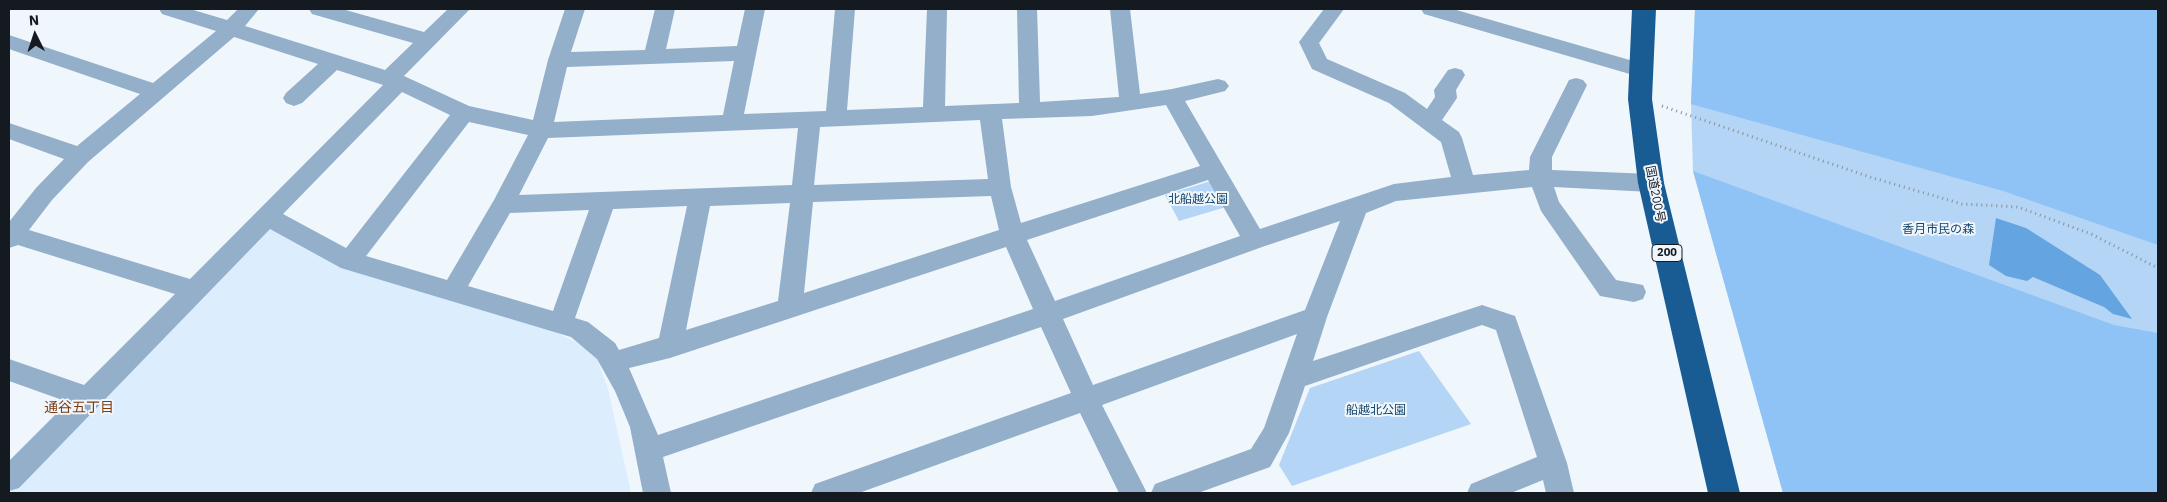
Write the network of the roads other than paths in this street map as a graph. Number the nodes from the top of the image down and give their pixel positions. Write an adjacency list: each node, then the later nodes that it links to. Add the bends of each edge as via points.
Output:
1 (169, 9): 15 (street)
2 (250, 9): 15 (street)
3 (319, 9): 16 (street)
4 (460, 9): 16 (street)
5 (575, 9): 21 (street)
6 (665, 9): 19 (street)
7 (755, 9): 18 (street)
8 (845, 9): 35 (street)
9 (937, 9): 34 (street)
10 (1027, 9): 31 (street)
11 (1120, 9): 30 (street)
12 (1334, 9): 38 (street, via 1309,42 1320,64 1397,98)
13 (1431, 9): 22 (street)
14 (1644, 9): 22 (highway, 国道200号 / 200)
15 (232, 28): 20 (street); 27 (street)
16 (428, 40): 24 (street)
17 (9, 42): 27 (street)
18 (747, 53): 19 (street); 37 (street)
19 (654, 56): 21 (street)
20 (334, 60): 24 (street); 29 (street)
21 (558, 60): 39 (street)
22 (1640, 70): 44 (highway, 国道200号 / 200, via 1640,99)
23 (1455, 75): 38 (street, via 1444,90 1446,98)
24 (394, 80): 32 (street); 52 (street)
25 (1576, 85): 43 (street, via 1540,157)
26 (1218, 86): 28 (street)
27 (158, 92): 41 (street)
28 (1172, 97): 30 (street); 42 (street)
29 (294, 98)
30 (1130, 103): 31 (street)
31 (1030, 110): 33 (street)
32 (464, 112): 39 (street); 56 (street)
33 (990, 113): 34 (street); 46 (street)
34 (934, 114): 35 (street)
35 (836, 117): 36 (street)
36 (810, 118): 37 (street); 47 (street)
37 (732, 122): 39 (street)
38 (1429, 122): 45 (street, via 1451,138)
39 (541, 130): 50 (street)
40 (9, 131): 41 (street)
41 (80, 156): 54 (street)
42 (1213, 170): 53 (street); 55 (street)
43 (1540, 178): 44 (street); 45 (street); 59 (street, via 1549,205 1609,289)
44 (1651, 183): 79 (highway, 国道200号 / 200)
45 (1464, 184): 51 (street, via 1394,193)
46 (1000, 187): 47 (street); 53 (street)
47 (802, 194): 48 (street); 60 (street)
48 (700, 198): 49 (street); 64 (street)
49 (604, 201): 50 (street); 63 (street)
50 (503, 204): 58 (street)
51 (1357, 207): 55 (street); 62 (street)
52 (268, 217): 56 (street); 57 (street)
53 (1012, 234): 60 (street); 61 (street)
54 (10, 235): 57 (street)
55 (1254, 240): 61 (street)
56 (349, 261): 58 (street)
57 (194, 290): 68 (street)
58 (453, 291): 63 (street)
59 (1634, 292)
60 (790, 308): 64 (street)
61 (1048, 314): 69 (street); 70 (street)
62 (1315, 317): 67 (street); 69 (street)
63 (562, 323): 65 (street, via 579,329 606,351)
64 (670, 346): 65 (street)
65 (612, 363): 70 (street, via 643,427)
66 (9, 370): 68 (street)
67 (1295, 378): 71 (street, via 1482,315 1506,323); 76 (street, via 1276,433 1260,458)
68 (90, 398): 72 (street)
69 (1087, 401): 74 (street); 75 (street)
70 (648, 450): 73 (street)
71 (1553, 463): 77 (street); 78 (street)
72 (9, 479)
73 (657, 493)
74 (825, 493)
75 (1134, 493)
76 (1165, 493)
77 (1481, 493)
78 (1560, 493)
79 (1724, 493)

